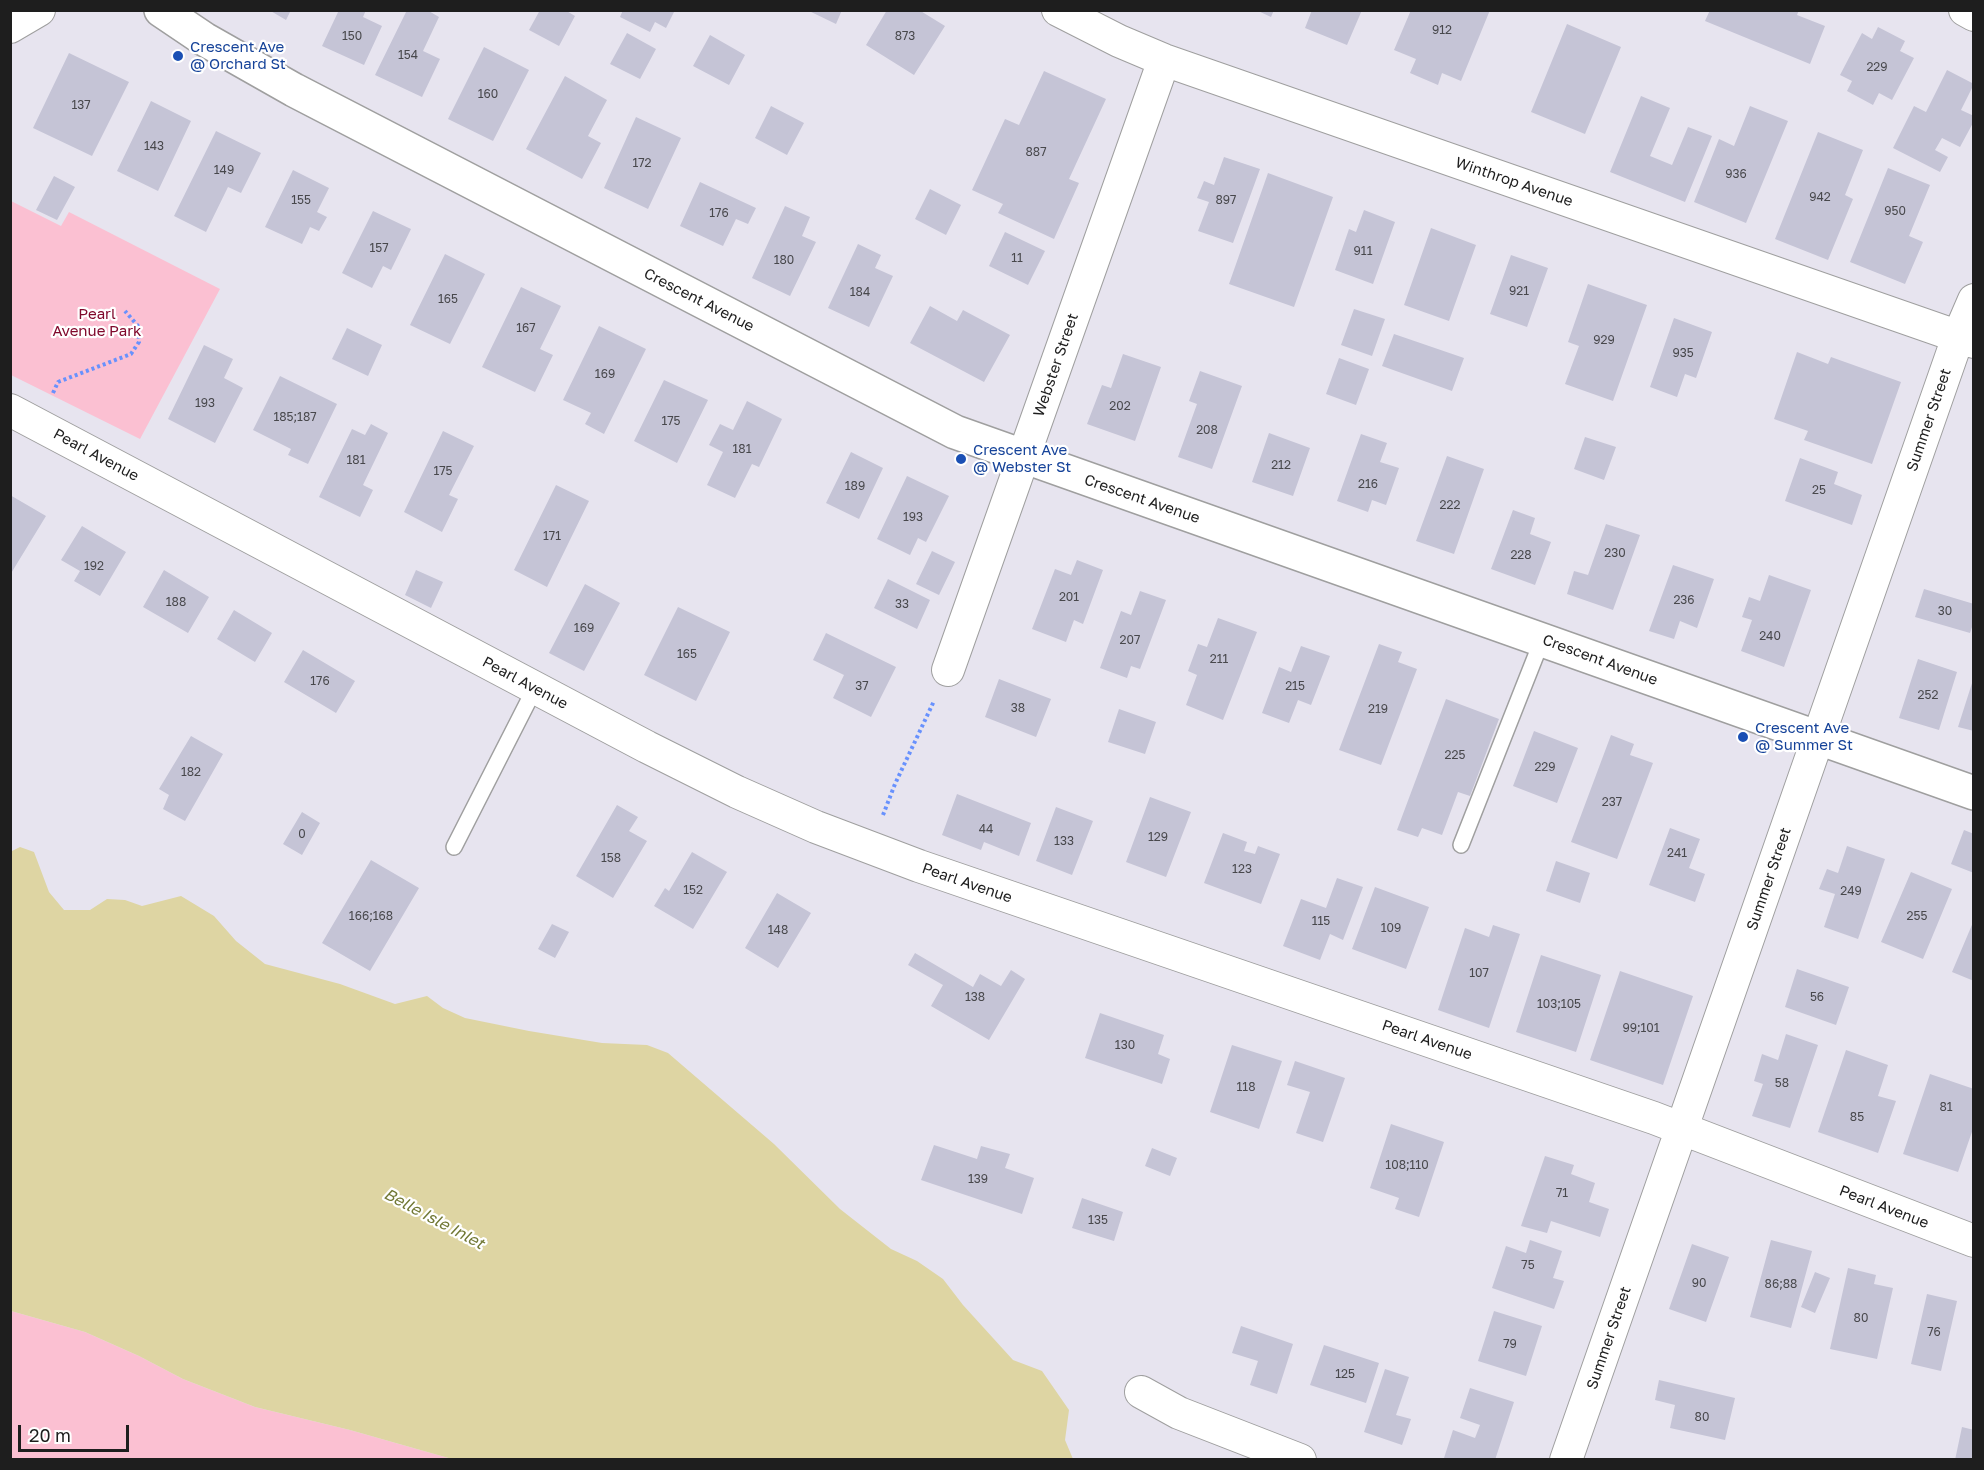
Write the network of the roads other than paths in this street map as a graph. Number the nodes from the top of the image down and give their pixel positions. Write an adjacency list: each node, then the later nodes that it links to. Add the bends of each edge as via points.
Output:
1 (39, 10): 6 (street)
2 (161, 10): 11 (street, Crescent Avenue, via 294,90 938,424)
3 (1058, 10): 7 (street, Winthrop Avenue)
4 (1965, 10): 5 (street)
5 (1974, 15)
6 (10, 27)
7 (1164, 60): 9 (street, Winthrop Avenue); 11 (street, Webster Street)
8 (1974, 300): 9 (street, Summer Street)
9 (1966, 340): 15 (street, Summer Street)
10 (24, 417): 14 (street, Pearl Avenue)
11 (1023, 457): 12 (street, Crescent Avenue); 13 (street, Webster Street)
12 (1542, 640): 15 (street, Crescent Avenue); 17 (lane)
13 (948, 670)
14 (535, 688): 18 (lane); 19 (street, Pearl Avenue, via 737,792 880,852)
15 (1818, 738): 16 (street, Crescent Avenue); 19 (street, Summer Street)
16 (1974, 792)
17 (1461, 845)
18 (454, 847)
19 (1682, 1128): 20 (street, Pearl Avenue); 23 (street, Summer Street)
20 (1974, 1241)
21 (1141, 1392): 22 (street, via 1179,1413)
22 (1300, 1460)
23 (1566, 1460)

